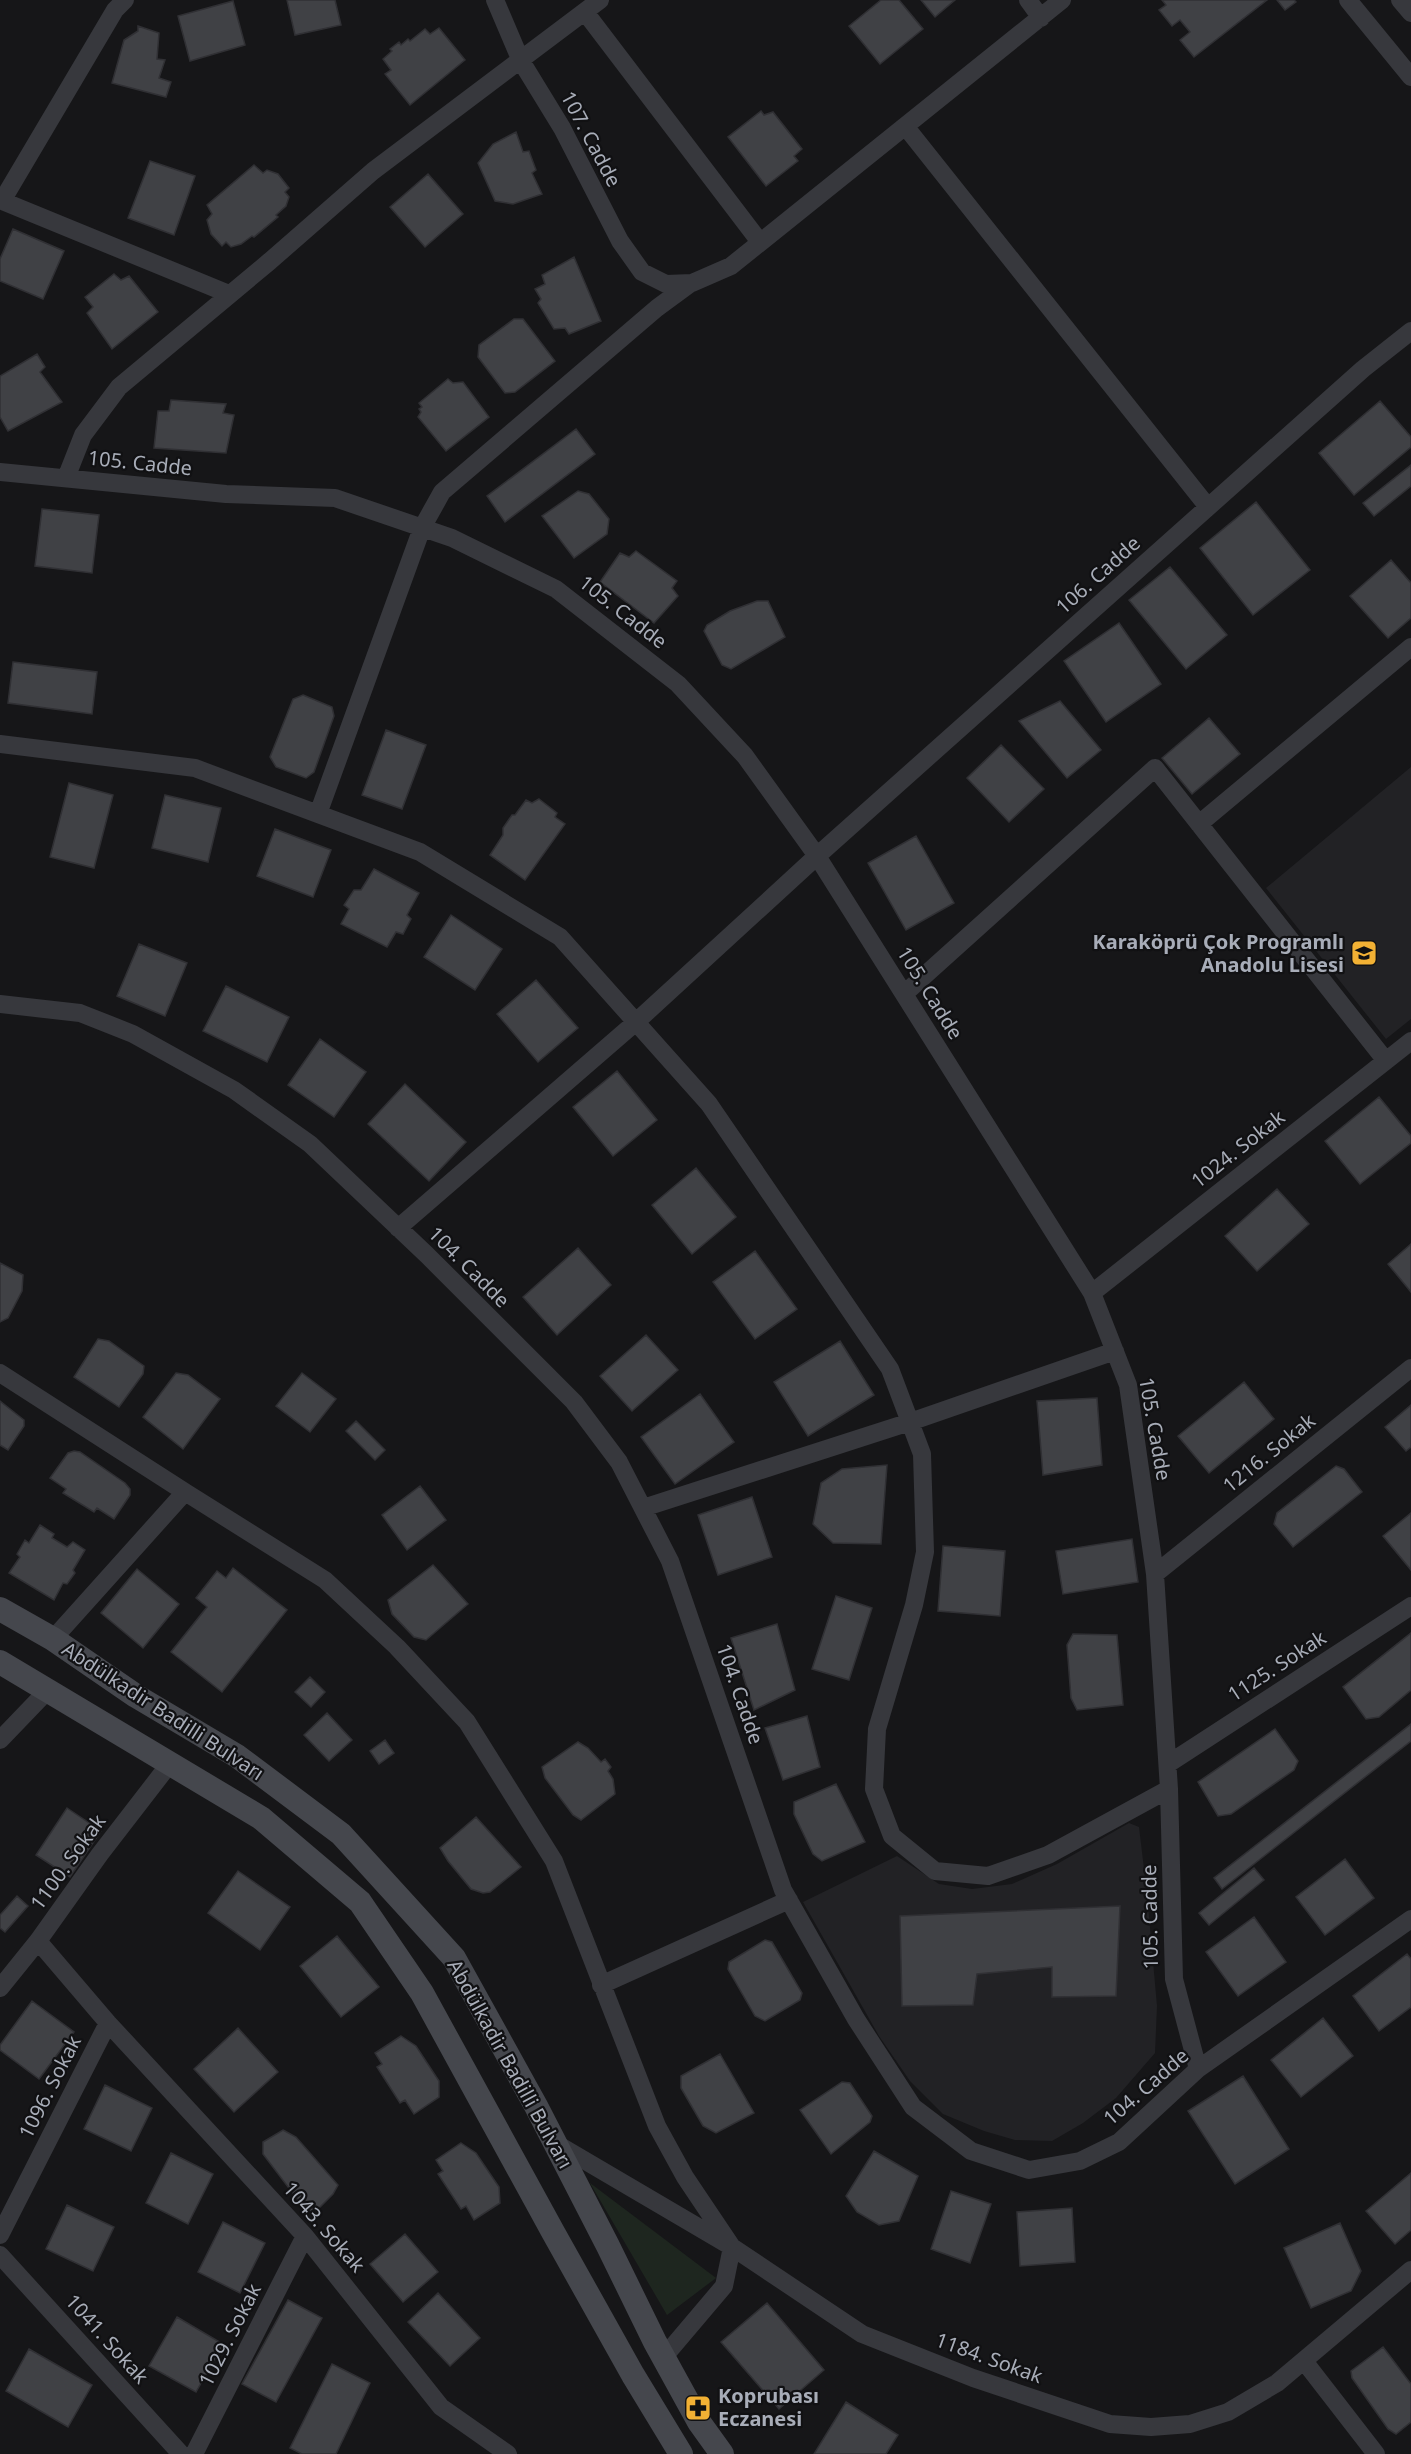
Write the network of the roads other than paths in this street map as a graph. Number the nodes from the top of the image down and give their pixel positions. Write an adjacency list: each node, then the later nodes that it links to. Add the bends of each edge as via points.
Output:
1 (125, 0): 14 (street, via 115,10)
2 (495, 0): 11 (street, 107. Cadde)
3 (600, 0): 8 (street)
4 (1028, 0): 10 (street)
5 (1062, 0): 10 (street)
6 (1348, 0): 12 (street)
7 (1400, 0): 9 (street)
8 (585, 12): 11 (street); 15 (street)
9 (1411, 13)
10 (1041, 18): 13 (street)
11 (521, 61): 16 (street, 107. Cadde, via 562,128 620,241 642,272 666,284); 17 (street, via 374,171)
12 (1411, 77)
13 (905, 126): 15 (street); 21 (street)
14 (1, 200): 17 (street)
15 (760, 243): 16 (street, via 731,266)
16 (692, 283): 22 (street, via 657,308 442,492)
17 (230, 294): 20 (street, via 119,387 83,435)
18 (1411, 331): 21 (street, 106. Cadde)
19 (0, 472): 20 (street, 105. Cadde)
20 (66, 478): 22 (street, 105. Cadde, via 226,494 336,498)
21 (1208, 507): 27 (street, 106. Cadde)
22 (422, 528): 25 (street); 27 (street, 105. Cadde, via 452,538 556,589 678,684 745,756)
23 (1411, 647): 26 (street)
24 (0, 744): 25 (street, via 195,768)
25 (318, 814): 30 (street, via 420,852 560,937)
26 (1198, 824): 28 (street, via 1155,768); 32 (street)
27 (817, 856): 28 (street, 105. Cadde); 30 (street, 106. Cadde)
28 (904, 994): 34 (street, 105. Cadde)
29 (0, 1004): 33 (street, 104. Cadde, via 80,1013 170,1053 234,1090 310,1144)
30 (636, 1022): 33 (street, 106. Cadde); 38 (street, via 709,1104 736,1143 890,1369)
31 (1411, 1041): 32 (street, 1024. Sokak)
32 (1386, 1061): 34 (street, 1024. Sokak)
33 (398, 1228): 40 (street, 104. Cadde, via 574,1402 619,1462)
34 (1092, 1293): 35 (street, 105. Cadde)
35 (1115, 1351): 38 (street); 41 (street, 105. Cadde, via 1128,1385)
36 (1411, 1368): 41 (street, 1216. Sokak)
37 (0, 1373): 39 (street)
38 (910, 1422): 40 (street); 50 (street, via 922,1454 925,1552 914,1605 877,1729 874,1789 892,1836 935,1870 988,1876 1048,1855)
39 (185, 1492): 44 (street); 54 (street, via 324,1580 397,1647 467,1722 554,1861)
40 (643, 1508): 51 (street, 104. Cadde, via 670,1561)
41 (1155, 1574): 49 (street, 105. Cadde)
42 (1411, 1606): 49 (street, 1125. Sokak)
43 (0, 1609): 44 (main road, Abdülkadir Badilli Bulvarı)
44 (52, 1639): 58 (main road, Abdülkadir Badilli Bulvarı, via 136,1696 237,1756 341,1834 454,1958)
45 (0, 1662): 46 (main road, Abdülkadir Badilli Bulvarı)
46 (48, 1690): 47 (street); 48 (main road, Abdülkadir Badilli Bulvarı)
47 (0, 1740)
48 (171, 1762): 53 (street, 1100. Sokak); 69 (main road, Abdülkadir Badilli Bulvarı, via 261,1818 360,1902 422,1993 564,2253)
49 (1168, 1764): 50 (street, 105. Cadde)
50 (1169, 1789): 57 (street, 105. Cadde, via 1174,1979)
51 (789, 1900): 54 (street); 57 (street, 104. Cadde, via 856,2019 913,2107 971,2151 1029,2170 1080,2161 1119,2142)
52 (1411, 1919): 57 (street, 104. Cadde)
53 (38, 1941): 55 (street, 1100. Sokak); 56 (street, 1043. Sokak)
54 (601, 1985): 61 (street, via 657,2126 685,2177)
55 (0, 1988)
56 (108, 2024): 59 (street, 1096. Sokak); 60 (street, 1043. Sokak)
57 (1198, 2069)
58 (555, 2143): 61 (street, 1184. Sokak); 64 (main road, Abdülkadir Badilli Bulvarı)
59 (0, 2235)
60 (305, 2236): 67 (street, 1029. Sokak); 68 (street, 1043. Sokak, via 441,2407)
61 (732, 2247): 64 (street, via 724,2286); 65 (street, 1184. Sokak, via 862,2334 973,2378 1110,2424 1190,2424 1228,2412 1277,2383)
62 (0, 2255): 66 (street, 1041. Sokak)
63 (1411, 2270): 65 (street, 1184. Sokak)
64 (663, 2358): 70 (main road, Abdülkadir Badilli Bulvarı)
65 (1304, 2361): 71 (street)
66 (181, 2454)
67 (194, 2454)
68 (508, 2454)
69 (681, 2454)
70 (722, 2454)
71 (1376, 2454)

